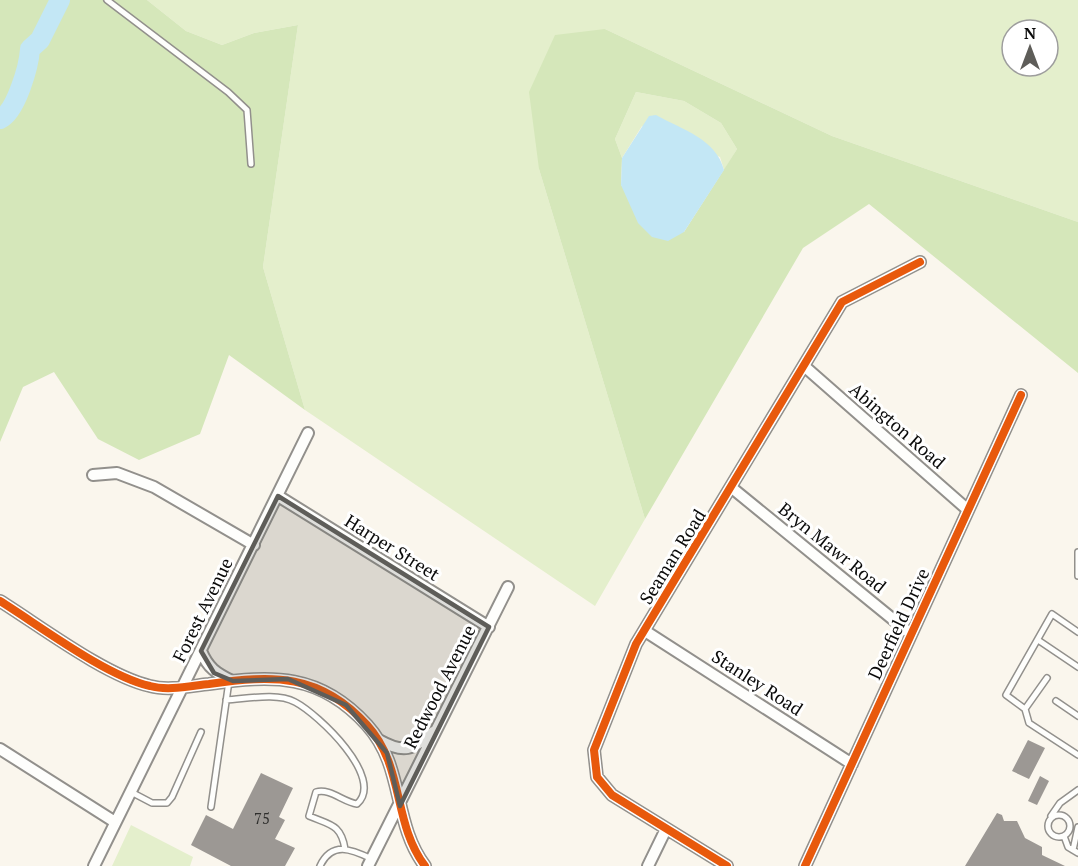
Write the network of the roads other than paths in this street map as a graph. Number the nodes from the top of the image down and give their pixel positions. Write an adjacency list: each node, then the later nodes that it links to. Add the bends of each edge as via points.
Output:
1 (107, 0): 2 (lane, via 247,110)
2 (251, 164)
3 (920, 262): 4 (street, Seaman Road, via 842,302)
4 (804, 366): 8 (street, Seaman Road); 10 (street, Abington Road)
5 (1021, 396): 10 (street, Deerfield Drive)
6 (308, 433): 9 (street, Forest Avenue)
7 (93, 475): 11 (street, via 117,473 154,487)
8 (732, 488): 17 (street, Seaman Road); 19 (street, Bryn Mawr Road)
9 (278, 496): 11 (street, Forest Avenue); 16 (street, Harper Street)
10 (968, 510): 19 (street, Deerfield Drive)
11 (254, 545): 21 (street, Forest Avenue)
12 (1078, 552): 13 (lane)
13 (1078, 576)
14 (508, 587): 16 (street, Redwood Avenue)
15 (0, 601): 25 (street, via 120,676 151,687)
16 (489, 627): 30 (street, Redwood Avenue)
17 (645, 631): 35 (street, Stanley Road); 43 (street, Seaman Road, via 636,644 596,746 595,769 602,786 612,795)
18 (1078, 632): 20 (lane, via 1052,614)
19 (911, 634): 35 (street, Deerfield Drive)
20 (1038, 640): 22 (lane); 28 (lane, via 1006,695)
21 (201, 651): 24 (street, via 214,673); 25 (street, Forest Avenue)
22 (1078, 667)
23 (1047, 678): 28 (lane)
24 (231, 681): 25 (street); 26 (lane); 32 (street, via 273,677 304,683 346,705)
25 (183, 687): 37 (street, Forest Avenue)
26 (225, 700): 39 (lane); 45 (lane, via 283,698 296,703 338,737 362,775 363,799 357,804 349,803 316,792 308,813 336,827)
27 (1056, 701): 29 (lane)
28 (1025, 709): 34 (lane, via 1029,723)
29 (1078, 716)
30 (438, 728): 32 (street, via 406,750); 38 (street, Redwood Avenue)
31 (201, 732): 37 (lane, via 167,802 152,803)
32 (378, 739): 38 (street, via 394,771)
33 (0, 749): 41 (street)
34 (1078, 755)
35 (852, 764): 53 (street, Deerfield Drive)
36 (1078, 790): 40 (lane, via 1060,803)
37 (131, 792): 41 (street, Forest Avenue)
38 (400, 806): 47 (street, Redwood Avenue); 50 (street, via 408,837)
39 (211, 807)
40 (1050, 818): 44 (lane, via 1049,833); 44 (lane, via 1057,814 1070,822 1070,830)
41 (115, 822): 48 (street, Forest Avenue)
42 (1078, 827): 46 (lane)
43 (666, 829): 51 (street); 52 (street, Seaman Road)
44 (1064, 836): 46 (lane, via 1068,847)
45 (345, 849): 47 (lane); 49 (lane, via 331,851)
46 (1076, 852)
47 (370, 862)
48 (94, 866)
49 (320, 866)
50 (425, 866)
51 (648, 866)
52 (727, 866)
53 (806, 866)

